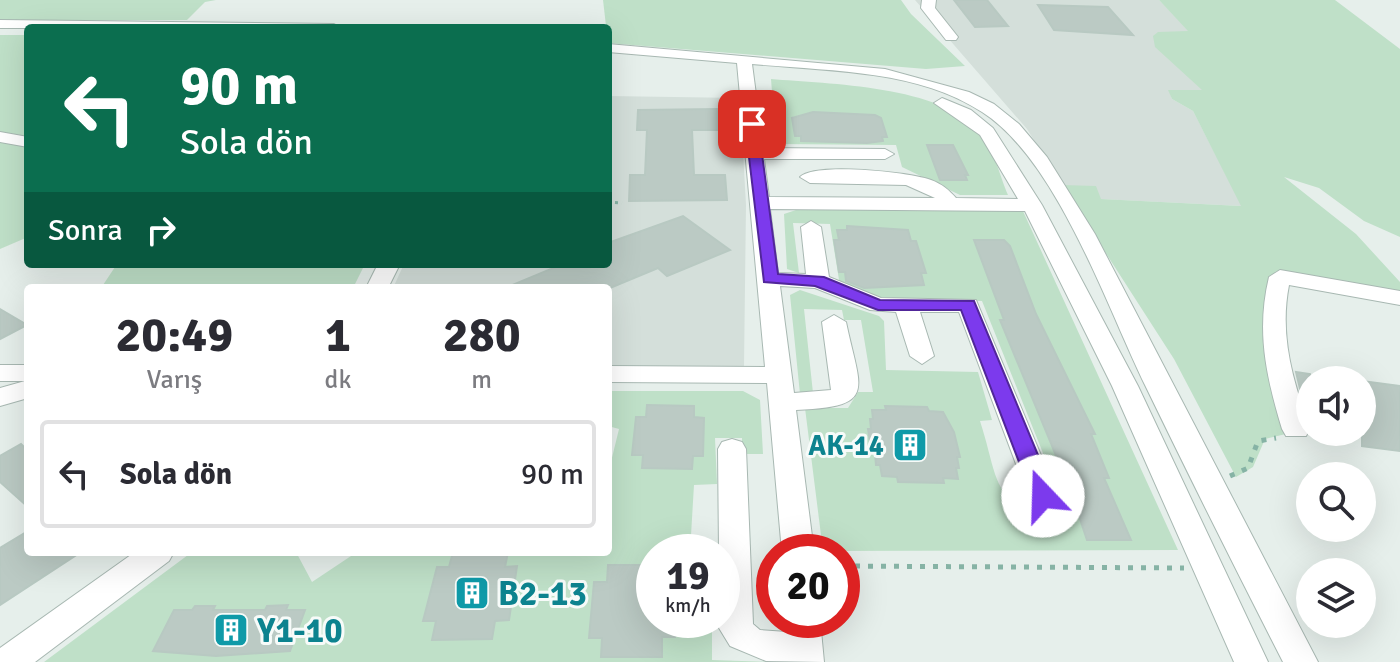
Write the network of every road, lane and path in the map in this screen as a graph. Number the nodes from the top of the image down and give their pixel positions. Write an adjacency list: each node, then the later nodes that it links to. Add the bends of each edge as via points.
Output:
1 (929, 0): 6 (street, via 928,8)
2 (0, 24): 3 (street)
3 (24, 24)
4 (0, 30): 5 (street)
5 (24, 30)
6 (951, 37)
7 (612, 48): 9 (street)
8 (612, 56): 9 (street)
9 (745, 63): 12 (street); 19 (street, via 882,84 965,114 987,132); 36 (street, via 854,69 905,78 989,108 1016,130 1079,225)
10 (0, 137): 11 (street)
11 (24, 141)
12 (755, 153): 13 (street); 17 (street)
13 (885, 154)
14 (810, 177): 18 (street, via 909,179 935,187)
15 (612, 202): 16 (path)
16 (622, 203)
17 (761, 203): 18 (street); 21 (street)
18 (950, 204): 19 (street)
19 (1032, 205): 41 (street, via 1125,386)
20 (811, 227): 22 (street)
21 (770, 279): 22 (street); 30 (street)
22 (818, 281): 24 (street, via 878,305)
23 (1400, 298): 34 (street, via 1280,277 1272,354)
24 (906, 305): 26 (street); 37 (street, via 968,305)
25 (834, 322): 33 (street, via 846,385 843,395 835,400)
26 (922, 356)
27 (0, 373): 28 (street)
28 (24, 373)
29 (612, 374): 30 (street)
30 (781, 375): 33 (street)
31 (24, 390): 32 (street)
32 (0, 397)
33 (784, 402): 38 (street)
34 (1296, 429): 36 (path, via 1258,441 1241,474)
35 (732, 449): 42 (street, via 736,628 742,640 754,645)
36 (1207, 480): 45 (street)
37 (1043, 496)
38 (796, 534)
39 (153, 556): 43 (street)
40 (860, 566): 41 (path)
41 (1205, 568): 44 (street)
42 (805, 643)
43 (8, 662)
44 (1251, 662)
45 (1301, 662)

